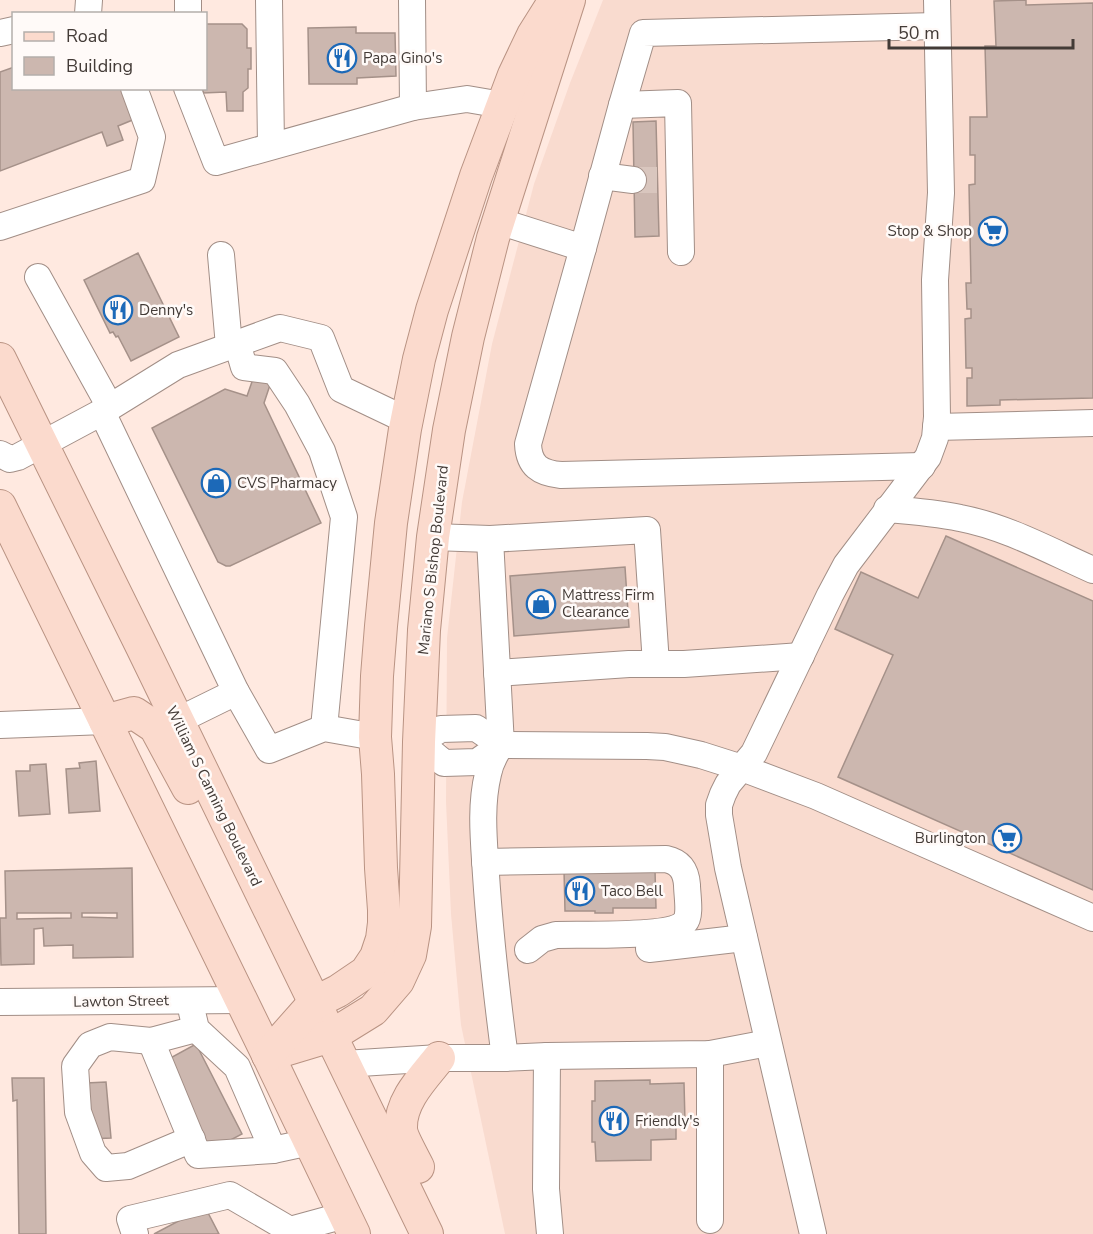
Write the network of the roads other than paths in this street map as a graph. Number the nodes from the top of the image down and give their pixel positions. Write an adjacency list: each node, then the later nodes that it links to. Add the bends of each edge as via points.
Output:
1 (269, 0): 12 (street)
2 (412, 0): 11 (street)
3 (555, 0): 9 (main road, via 533,35)
4 (569, 0): 15 (main road, Mariano S Bishop Boulevard)
5 (937, 0): 6 (street)
6 (937, 26): 10 (street, via 643,33); 26 (street, via 941,193 935,280)
7 (135, 90): 16 (street, via 152,137 142,180)
8 (188, 90): 12 (street, via 216,162)
9 (502, 105): 11 (street, via 466,99); 24 (main road, via 432,310)
10 (622, 105): 13 (street); 14 (street, via 678,103)
11 (413, 107): 12 (street)
12 (271, 146)
13 (602, 176): 14 (street); 17 (street)
14 (657, 179): 18 (street)
15 (498, 221): 17 (street); 27 (main road, Mariano S Bishop Boulevard)
16 (0, 227)
17 (583, 248): 30 (street, via 529,436 530,459 543,471 561,475)
18 (681, 252)
19 (220, 255): 21 (street)
20 (38, 277): 23 (street)
21 (233, 345): 23 (street, via 178,365); 24 (street, via 280,328 321,338 341,389); 43 (street, via 244,367 275,371 297,404 322,451 344,517)
22 (0, 359): 28 (main road, William S Canning Boulevard)
23 (106, 410): 28 (street); 39 (street)
24 (406, 420): 27 (main road); 44 (main road, via 385,575)
25 (1093, 423): 26 (street)
26 (936, 427): 30 (street)
27 (449, 430): 33 (main road, Mariano S Bishop Boulevard)
28 (42, 446): 29 (street, via 10,459); 41 (main road, William S Canning Boulevard)
29 (0, 454)
30 (922, 466): 32 (street)
31 (0, 506): 40 (main road)
32 (888, 509): 35 (street, via 962,518 1007,532); 36 (street, via 840,574)
33 (433, 537): 34 (street); 45 (main road, Mariano S Bishop Boulevard)
34 (490, 539): 37 (street, via 647,530); 38 (street)
35 (1093, 570)
36 (801, 656): 37 (street); 47 (street, via 754,753)
37 (656, 664): 38 (street)
38 (497, 673): 46 (street)
39 (236, 692): 41 (street); 43 (street, via 269,750)
40 (105, 721): 42 (street); 48 (main road, via 134,713 155,727 187,787); 55 (main road)
41 (177, 721): 48 (main road, William S Canning Boulevard)
42 (0, 725)
43 (324, 728): 44 (street)
44 (375, 737): 45 (main road); 57 (main road, via 382,939 366,972)
45 (419, 742): 46 (street, via 441,729 476,728); 46 (street, via 444,763 477,762); 59 (main road, Mariano S Bishop Boulevard, via 415,926 410,955 398,981 373,1011)
46 (501, 745): 47 (street, via 665,747); 49 (street, via 488,771 483,819)
47 (742, 768): 50 (street, via 844,807); 51 (street, via 728,784 719,815)
48 (230, 828): 57 (main road, William S Canning Boulevard)
49 (485, 862): 52 (street, via 666,859 679,864 686,874 688,915 678,928 654,933 556,935 542,939); 53 (street)
50 (1093, 918)
51 (744, 938): 52 (street, via 652,948); 61 (street)
52 (528, 950): 53 (street)
53 (492, 951): 66 (street)
54 (190, 1000): 55 (street, Lawton Street); 56 (street, Lawton Street); 58 (street)
55 (241, 1000): 63 (main road)
56 (0, 1002)
57 (314, 1003): 59 (main road, William S Canning Boulevard); 63 (main road)
58 (196, 1029): 60 (street); 68 (street)
59 (331, 1036): 63 (main road, Mariano S Bishop Boulevard); 67 (main road, William S Canning Boulevard)
60 (151, 1041): 69 (street); 69 (street, via 110,1037 90,1045 75,1066 78,1112 93,1153 106,1168 128,1166)
61 (768, 1043): 62 (street); 79 (street)
62 (710, 1054): 64 (street); 72 (street)
63 (268, 1055): 68 (street); 70 (main road)
64 (547, 1056): 66 (street); 78 (street, via 546,1189)
65 (439, 1058): 66 (street); 67 (street); 77 (main road, via 404,1109 401,1130 428,1189)
66 (505, 1058)
67 (345, 1064): 76 (main road, William S Canning Boulevard)
68 (237, 1066): 71 (street)
69 (192, 1139): 71 (street, via 198,1155)
70 (310, 1142): 71 (street); 73 (main road)
71 (273, 1149)
72 (710, 1220)
73 (350, 1224): 74 (street)
74 (289, 1232): 75 (street, via 230,1195 130,1219)
75 (135, 1234)
76 (427, 1234)
77 (438, 1234)
78 (550, 1234)
79 (813, 1234)

